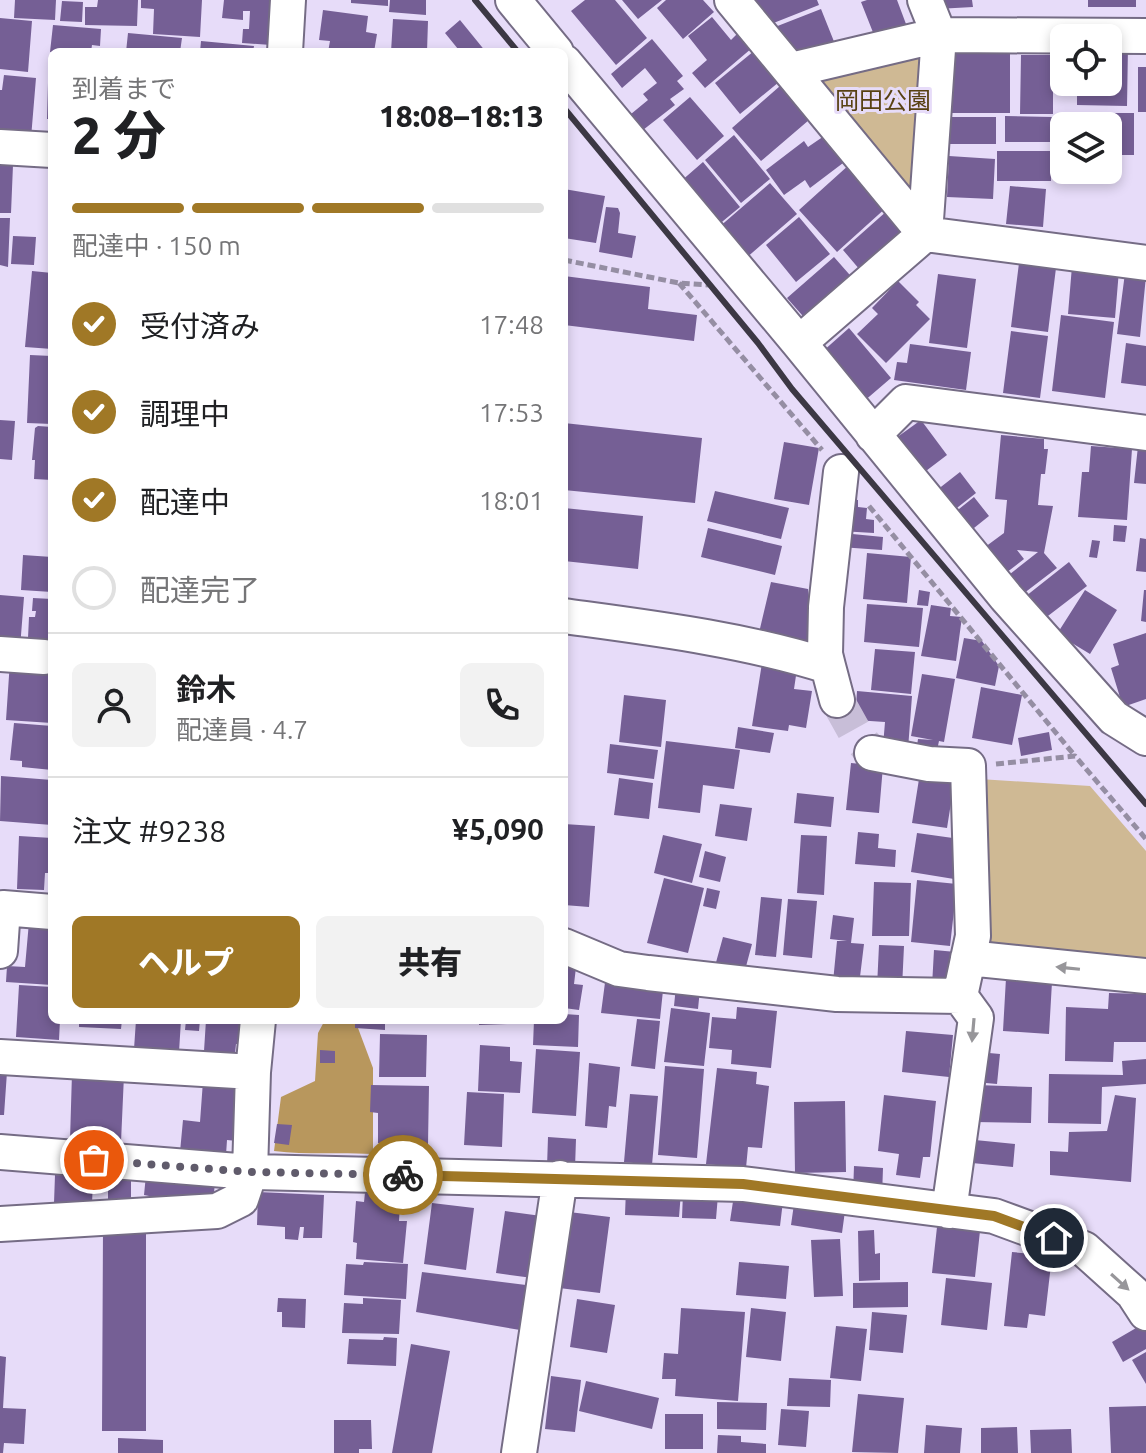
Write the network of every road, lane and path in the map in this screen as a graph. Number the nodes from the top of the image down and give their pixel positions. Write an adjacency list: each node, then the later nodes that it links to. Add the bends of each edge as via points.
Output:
1 (288, 0): 7 (street)
2 (732, 0): 10 (street)
3 (925, 0): 5 (street)
4 (520, 2): 8 (street)
5 (939, 35): 6 (street); 10 (street); 13 (street)
6 (1146, 36)
7 (285, 48)
8 (553, 48)
9 (568, 67): 16 (street)
10 (791, 70): 13 (street)
11 (0, 147): 12 (street)
12 (48, 150)
13 (925, 234): 15 (street); 18 (street)
14 (568, 261): 17 (path)
15 (1146, 263)
16 (735, 277): 17 (path, via 709,285); 18 (street)
17 (679, 283): 21 (path)
18 (799, 343): 20 (street)
19 (1146, 433): 20 (street, via 906,402)
20 (873, 435): 27 (street, via 1114,718)
21 (841, 472): 25 (street, via 826,607); 29 (path)
22 (568, 617): 25 (street, via 668,631)
23 (0, 654): 24 (street)
24 (44, 657)
25 (828, 666): 26 (street)
26 (837, 700)
27 (1143, 728)
28 (872, 753): 30 (street)
29 (1075, 756): 30 (path); 31 (path)
30 (968, 766): 35 (street, via 973,936)
31 (1146, 839)
32 (48, 912): 34 (street, via 3,908)
33 (568, 948): 37 (street, via 619,969 648,973 837,994)
34 (0, 951)
35 (968, 958): 36 (street, one-way to 35); 37 (street)
36 (1146, 976)
37 (960, 996): 44 (street, one-way to 44, via 976,1018)
38 (258, 1024): 40 (street)
39 (0, 1057): 40 (street)
40 (253, 1072): 42 (street)
41 (0, 1152): 42 (street)
42 (250, 1172): 43 (street); 45 (street, via 241,1199 217,1211)
43 (560, 1178): 44 (street, via 743,1184); 47 (street)
44 (949, 1211): 46 (street, one-way to 46, via 994,1216 1084,1249 1133,1293)
45 (0, 1224)
46 (1146, 1313)
47 (519, 1453)

